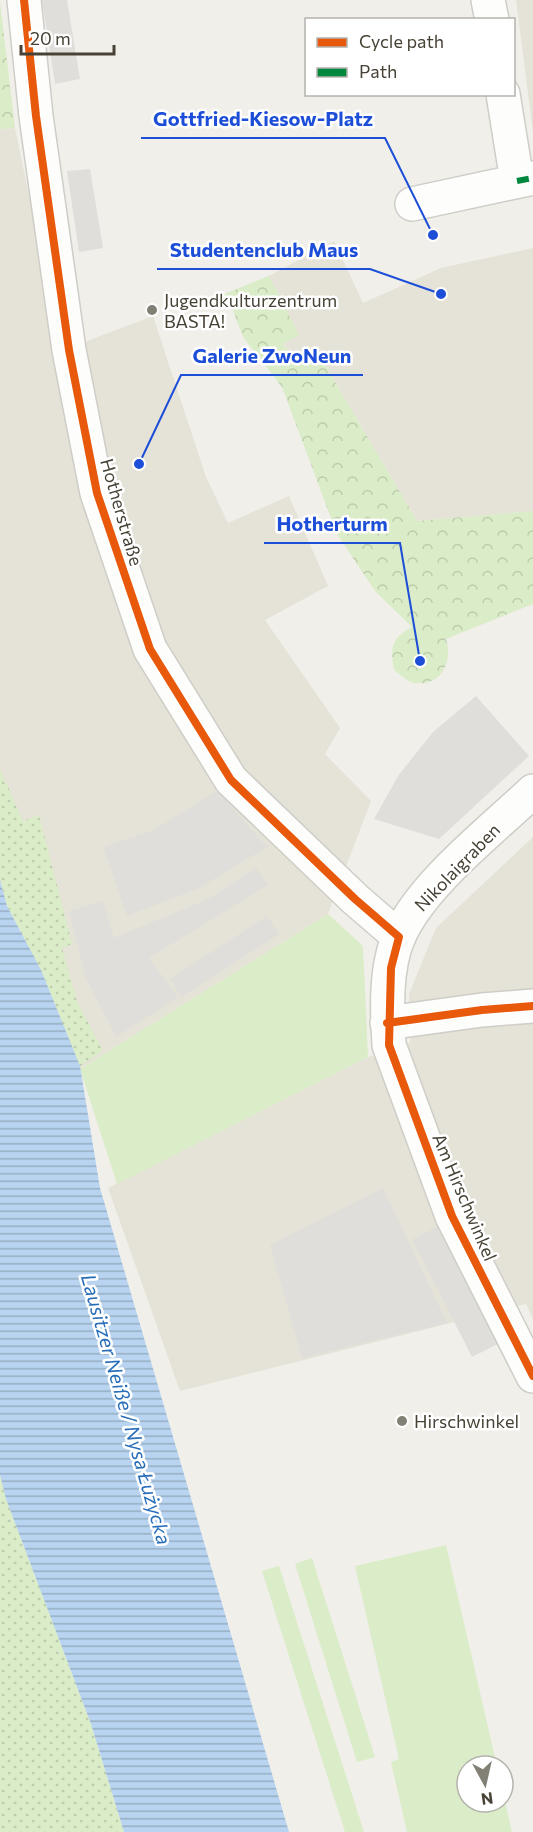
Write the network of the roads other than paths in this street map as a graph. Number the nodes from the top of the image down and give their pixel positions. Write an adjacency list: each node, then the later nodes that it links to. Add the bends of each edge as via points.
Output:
1 (24, 0): 8 (street, Hotherstraße, via 36,116 74,372 97,492 150,649 231,780)
2 (488, 0): 3 (street)
3 (492, 18)
4 (504, 96): 5 (street)
5 (525, 179): 6 (street)
6 (412, 204)
7 (533, 791): 8 (street, Nikolaigraben, via 417,904)
8 (399, 937): 10 (street, Nikolaigraben, via 391,968)
9 (533, 1006): 10 (street)
10 (387, 1023): 11 (street, Am Hirschwinkel, via 388,1045 452,1216)
11 (533, 1376)

